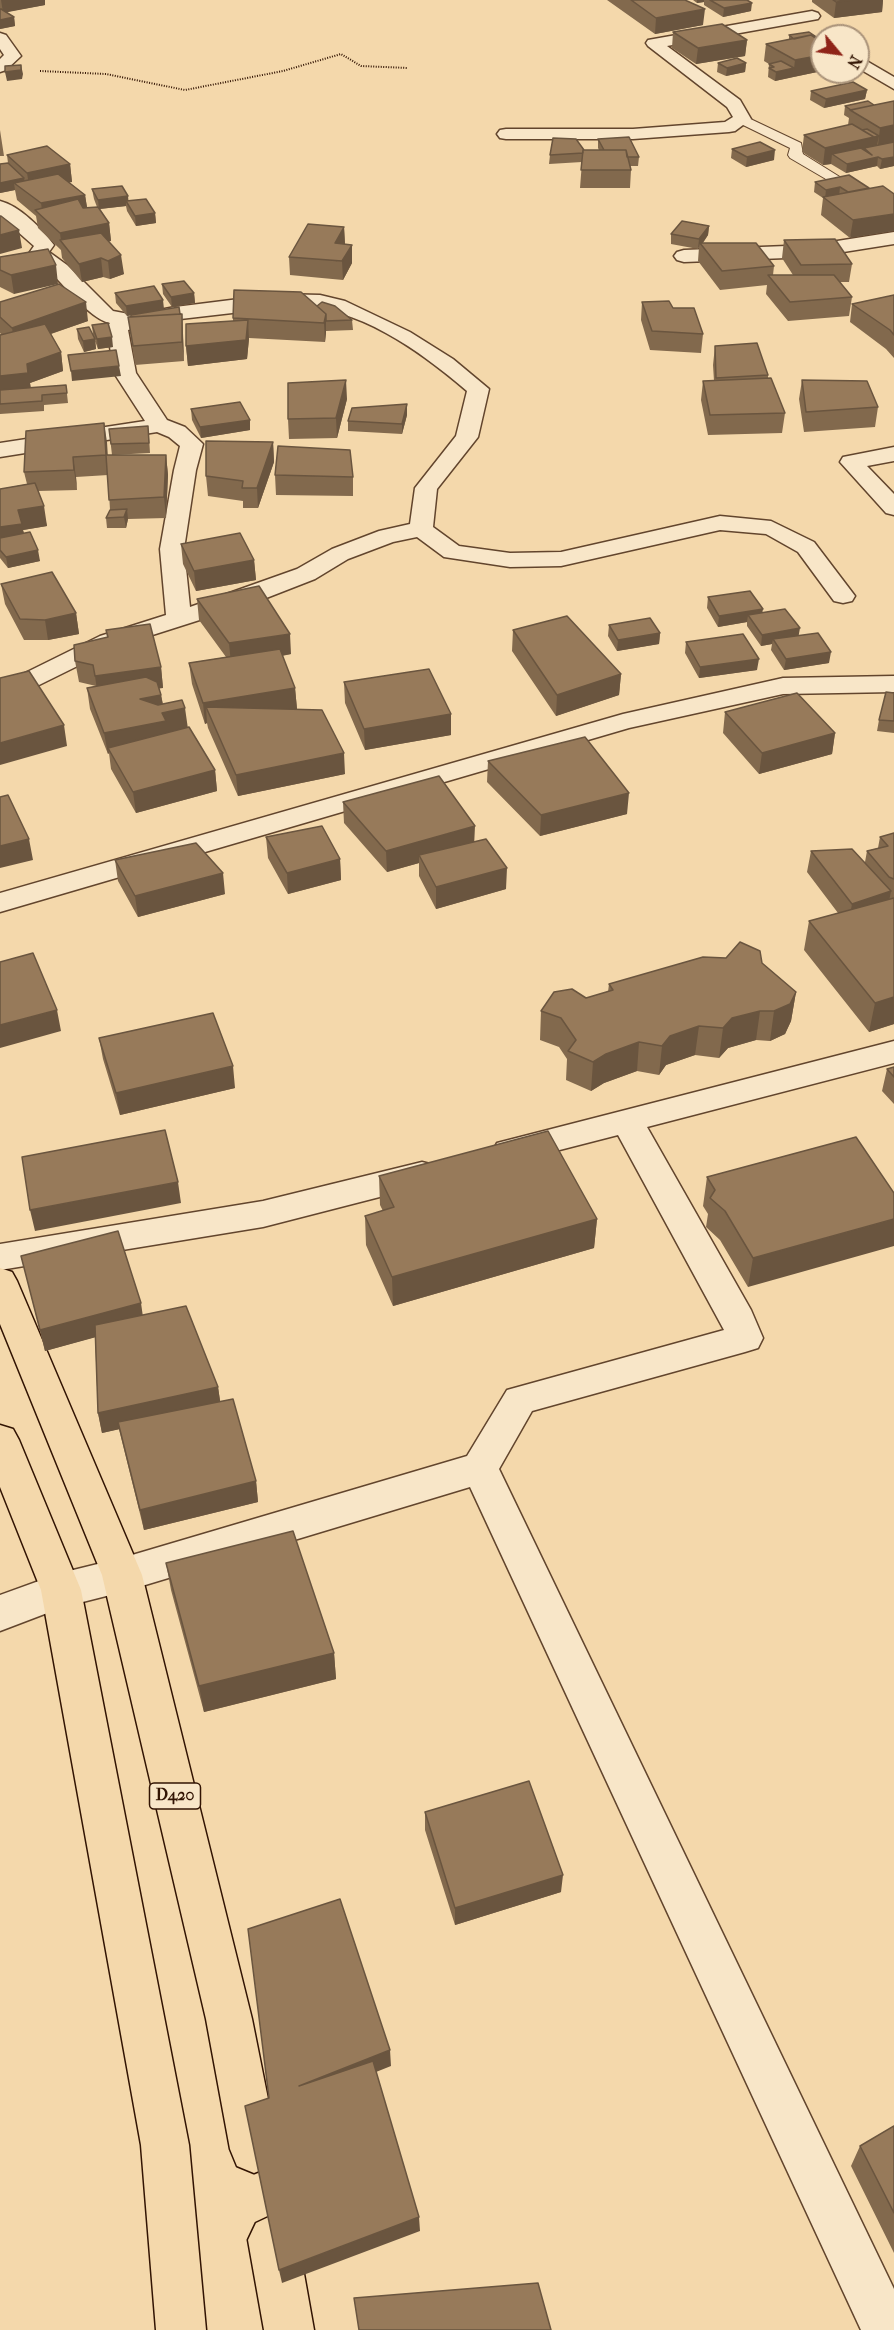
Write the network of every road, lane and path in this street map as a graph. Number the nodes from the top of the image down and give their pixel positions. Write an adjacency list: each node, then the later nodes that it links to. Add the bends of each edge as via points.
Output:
1 (779, 7): 2 (street)
2 (793, 20): 3 (street); 10 (street, via 654,43 734,104)
3 (812, 24)
4 (0, 38): 5 (street, via 14,56)
5 (0, 67)
6 (408, 68): 8 (path, via 361,66 341,54 283,71 185,90 106,74)
7 (870, 69): 9 (street)
8 (31, 71)
9 (894, 84)
10 (742, 119): 11 (street, via 729,127 633,134); 12 (lane, via 795,146 795,155)
11 (506, 134)
12 (836, 179)
13 (0, 207): 15 (street, via 44,245)
14 (894, 238): 16 (street, via 812,251)
15 (39, 254): 17 (street, via 34,260); 18 (street, via 60,268 106,316)
16 (684, 256)
17 (0, 268)
18 (134, 321): 19 (street, via 117,327 125,373); 23 (street, via 277,300 321,301 360,312 456,369 478,389 474,412 467,437 426,488)
19 (159, 425): 20 (street); 25 (street, via 192,444 172,549)
20 (0, 450)
21 (894, 454): 22 (street, via 851,462)
22 (894, 507)
23 (421, 529): 24 (street, via 452,552 510,560 561,559 720,523 771,528 806,548); 25 (street, via 387,536 340,554 296,578)
24 (843, 596)
25 (179, 617): 27 (street, via 109,641 26,682)
26 (894, 684): 28 (street, via 783,686 623,722)
27 (0, 689)
28 (0, 903)
29 (894, 1052): 30 (street)
30 (627, 1121): 31 (street); 36 (street, via 739,1320 745,1338 520,1400)
31 (479, 1159)
32 (445, 1168): 33 (street, via 263,1214)
33 (0, 1257)
34 (0, 1281): 37 (highway, D420)
35 (0, 1440): 38 (highway)
36 (480, 1468): 37 (street); 42 (street)
37 (122, 1575): 38 (street); 41 (highway, D420, via 229,2019)
38 (61, 1590): 39 (street); 40 (highway, via 165,2145)
39 (0, 1613)
40 (181, 2330)
41 (289, 2330)
42 (887, 2330)

